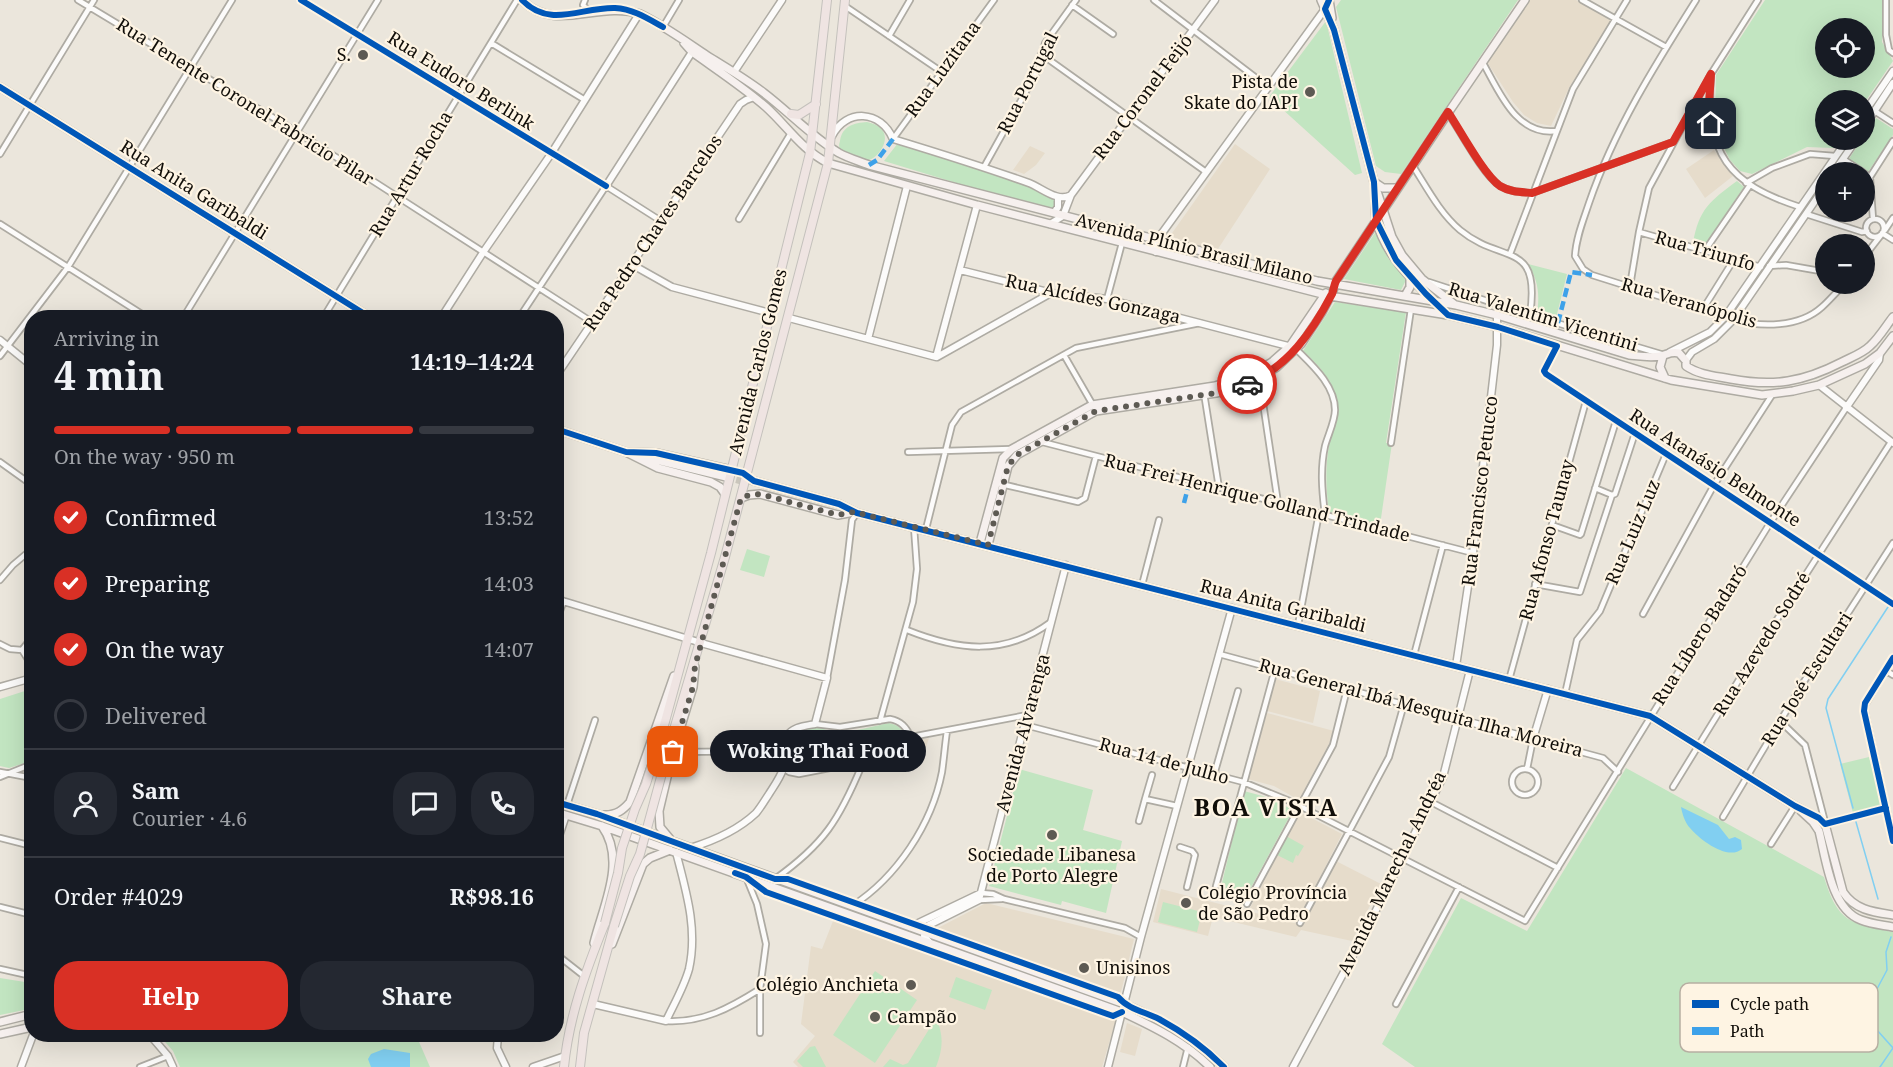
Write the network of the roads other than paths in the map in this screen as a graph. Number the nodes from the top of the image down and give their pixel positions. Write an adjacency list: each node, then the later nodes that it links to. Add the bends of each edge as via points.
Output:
1 (78, 0): 25 (street, Rua Tenente Coronel Fabricio Pilar)
2 (94, 0): 25 (street)
3 (232, 0): 43 (street)
4 (301, 0): 33 (street, Rua Eudoro Berlink)
5 (378, 0): 33 (street)
6 (519, 0): 27 (main road, Avenida Plínio Brasil Milano, via 538,13 560,15); 37 (street, Rua Artur Rocha)
7 (585, 0): 27 (street, via 583,5)
8 (679, 0): 30 (street)
9 (782, 0): 45 (street)
10 (827, 0): 56 (main road, Avenida Carlos Gomes)
11 (910, 0): 35 (street)
12 (994, 0): 46 (street, Rua Luzitana)
13 (1154, 0): 31 (street)
14 (1215, 0): 31 (street, Rua Coronel Feijó)
15 (1321, 0): 26 (main road)
16 (1329, 0): 26 (street); 32 (main road)
17 (1525, 0): 42 (main road)
18 (1582, 0): 29 (street)
19 (1627, 0): 29 (street)
20 (1696, 0): 38 (street)
21 (1758, 0): 47 (street)
22 (1886, 0): 40 (street, via 1886,35)
23 (1074, 2): 34 (street); 41 (street, Rua Portugal)
24 (844, 3): 35 (street); 68 (main road, Avenida Carlos Gomes)
25 (90, 7): 43 (street, Rua Tenente Coronel Fabricio Pilar); 55 (street)
26 (1325, 9): 32 (main road); 50 (street)
27 (588, 10): 28 (main road, Avenida Plínio Brasil Milano, via 615,8)
28 (639, 14): 30 (main road, Avenida Plínio Brasil Milano); 54 (street)
29 (1617, 19): 38 (street); 62 (street, via 1572,88)
30 (663, 27): 36 (main road, Avenida Plínio Brasil Milano)
31 (1193, 30): 50 (street); 60 (street, Rua Coronel Feijó)
32 (1334, 30): 87 (main road)
33 (357, 34): 51 (street, Rua Eudoro Berlink); 63 (street)
34 (1113, 34)
35 (889, 36): 46 (street)
36 (678, 37): 39 (main road, Avenida Plínio Brasil Milano); 45 (main road, Avenida Plínio Brasil Milano)
37 (491, 43): 51 (street, Rua Artur Rocha); 54 (street)
38 (1666, 47): 82 (street)
39 (692, 51): 52 (main road, Avenida Plínio Brasil Milano); 89 (street)
40 (1893, 53)
41 (1041, 54): 60 (street); 84 (street, Rua Portugal, via 1039,68)
42 (1483, 63): 57 (main road); 62 (street, via 1517,117 1534,129)
43 (190, 67): 63 (street, Rua Tenente Coronel Fabricio Pilar); 83 (street)
44 (1893, 71): 53 (street)
45 (734, 72): 59 (main road, Avenida Plínio Brasil Milano)
46 (942, 72): 66 (street, Rua Luzitana)
47 (1711, 74): 69 (street); 88 (street, via 1709,103 1716,143 1734,172)
48 (1893, 83): 58 (street)
49 (0, 87): 55 (main road, Rua Anita Garibaldi)
50 (1268, 87): 86 (street)
51 (458, 97): 74 (street, Rua Eudoro Berlink); 95 (street, Rua Artur Rocha)
52 (754, 97): 64 (main road, Avenida Plínio Brasil Milano); 108 (street, Rua Pedro Chaves Barcelos, via 740,104)
53 (1875, 98)
54 (585, 100): 74 (street)
55 (30, 105): 73 (street); 83 (main road, Rua Anita Garibaldi)
56 (816, 105): 59 (main road, via 799,115); 65 (main road, Avenida Carlos Gomes)
57 (1448, 112): 81 (main road); 93 (street, via 1490,177 1515,192)
58 (1875, 112): 61 (street)
59 (791, 114): 65 (main road, Avenida Plínio Brasil Milano)
60 (1129, 117): 86 (street); 94 (street, Rua Coronel Feijó)
61 (1893, 123)
62 (1556, 130): 93 (street)
63 (297, 132): 95 (street, Rua Tenente Coronel Fabricio Pilar); 114 (street)
64 (791, 133): 72 (main road, Avenida Plínio Brasil Milano); 105 (street)
65 (813, 133): 68 (main road, Avenida Plínio Brasil Milano); 72 (main road, Avenida Carlos Gomes)
66 (893, 138): 68 (street, via 879,120 856,116 837,127); 84 (street)
67 (1893, 141): 85 (street)
68 (831, 142): 80 (main road, Avenida Carlos Gomes); 101 (main road, Avenida Plínio Brasil Milano, via 839,154 869,165)
69 (1673, 142): 82 (street); 113 (street, via 1650,189)
70 (1840, 150): 75 (street)
71 (1849, 150): 76 (street)
72 (810, 153): 80 (main road, Avenida Plínio Brasil Milano); 153 (main road, Avenida Carlos Gomes)
73 (0, 154)
74 (551, 154): 89 (street, Rua Eudoro Berlink); 120 (street)
75 (1835, 156): 77 (street); 88 (street, via 1810,154 1772,168)
76 (1843, 159): 78 (street); 79 (street)
77 (1831, 162)
78 (1841, 162)
79 (1848, 162)
80 (828, 163): 90 (main road, Avenida Plínio Brasil Milano); 159 (main road, Avenida Carlos Gomes)
81 (1413, 166): 92 (main road); 123 (street, via 1451,222 1477,242)
82 (1602, 166): 93 (street); 134 (street, Rua Veranópolis, via 1575,256 1592,274)
83 (129, 167): 114 (main road, Rua Anita Garibaldi); 127 (street)
84 (984, 167): 96 (street)
85 (1875, 169)
86 (1206, 172): 116 (street)
87 (1374, 182): 92 (main road, via 1383,188); 100 (main road); 106 (main road)
88 (1748, 184): 99 (street); 122 (street)
89 (606, 186): 108 (street, Rua Eudoro Berlink); 135 (street)
90 (907, 186): 98 (main road, Avenida Plínio Brasil Milano); 166 (street)
91 (1815, 187): 99 (street)
92 (1398, 188): 100 (main road)
93 (1532, 193): 123 (street)
94 (1071, 195): 96 (street); 103 (street, Rua Coronel Feijó)
95 (398, 196): 120 (street, Rua Tenente Coronel Fabricio Pilar); 139 (street, Rua Artur Rocha)
96 (1058, 197): 101 (street)
97 (1815, 201): 102 (street)
98 (977, 205): 111 (main road, Avenida Plínio Brasil Milano); 129 (street)
99 (1800, 207): 128 (street)
100 (1383, 211): 106 (main road); 132 (main road, via 1402,255)
101 (1053, 213): 103 (main road, Avenida Plínio Brasil Milano)
102 (1806, 214): 112 (street); 126 (street)
103 (1063, 216): 111 (street); 116 (main road, Avenida Plínio Brasil Milano)
104 (1893, 218): 115 (street)
105 (739, 219)
106 (1376, 220): 131 (main road, via 1396,260); 133 (main road)
107 (1875, 220): 115 (street, via 1883,223)
108 (661, 222): 125 (street, Rua Pedro Chaves Barcelos)
109 (1870, 222): 112 (street)
110 (0, 224): 127 (street)
111 (1050, 224): 119 (main road, Avenida Plínio Brasil Milano)
112 (1868, 231): 115 (street, via 1875,237)
113 (1639, 232): 122 (street, Rua Triunfo); 134 (street)
114 (235, 233): 139 (main road, Rua Anita Garibaldi); 148 (street)
115 (1882, 233): 117 (street); 118 (street)
116 (1156, 240): 121 (street); 133 (main road, Avenida Plínio Brasil Milano)
117 (1893, 240)
118 (1875, 242)
119 (1122, 243): 121 (main road, Avenida Plínio Brasil Milano); 141 (street)
120 (484, 252): 135 (street, Rua Tenente Coronel Fabricio Pilar); 151 (street)
121 (1156, 252): 138 (main road, Avenida Plínio Brasil Milano)
122 (1704, 252): 124 (street, Rua Triunfo)
123 (1510, 255): 156 (street, via 1521,259 1529,271 1533,293)
124 (1733, 261): 128 (street, Rua Triunfo); 145 (street)
125 (631, 264): 153 (street, via 672,288); 161 (street, Rua Pedro Chaves Barcelos)
126 (1771, 266): 128 (street, Rua Triunfo); 130 (street, Rua Triunfo); 160 (street)
127 (68, 267): 146 (street); 147 (street)
128 (1760, 267): 157 (street)
129 (960, 270): 136 (street, Rua Alcídes Gonzaga); 176 (street)
130 (1815, 270)
131 (1410, 276): 140 (main road); 142 (main road)
132 (1422, 279): 143 (main road); 156 (street, Rua Valentim Vicentini)
133 (1334, 285): 138 (main road); 140 (main road, Avenida Plínio Brasil Milano)
134 (1630, 286): 145 (street, Rua Veranópolis)
135 (539, 287): 152 (street); 161 (street, Rua Tenente Coronel Fabricio Pilar)
136 (1052, 293): 141 (street, Rua Alcídes Gonzaga); 176 (street)
137 (1835, 294): 160 (street, Rua Veranópolis, via 1821,309 1800,320 1769,325)
138 (1327, 295): 144 (main road, Avenida Plínio Brasil Milano); 171 (main road, via 1314,326)
139 (336, 296): 149 (street, Rua Artur Rocha); 150 (main road, Rua Anita Garibaldi)
140 (1405, 296): 142 (main road, Avenida Plínio Brasil Milano)
141 (1107, 299): 162 (street, Rua Alcídes Gonzaga)
142 (1434, 302): 143 (main road, Avenida Plínio Brasil Milano); 154 (main road)
143 (1456, 305): 155 (main road, Avenida Plínio Brasil Milano)
144 (1411, 309): 154 (main road, Avenida Plínio Brasil Milano); 194 (street)
145 (1703, 309): 157 (street, Rua Veranópolis)
146 (36, 310)
147 (135, 310)
148 (188, 310)
149 (328, 310)
150 (358, 310)
151 (446, 310)
152 (524, 310)
153 (770, 313): 202 (main road, Avenida Carlos Gomes)
154 (1448, 315): 164 (main road, Avenida Plínio Brasil Milano)
155 (1497, 315): 164 (street, Rua Francisco Petucco); 174 (main road, Avenida Plínio Brasil Milano, via 1629,355)
156 (1530, 315): 174 (street, Rua Valentim Vicentini)
157 (1725, 317): 160 (street, Rua Veranópolis); 174 (street, via 1710,332)
158 (1893, 317): 169 (main road, Avenida Plínio Brasil Milano)
159 (789, 318): 166 (street); 204 (main road, Avenida Carlos Gomes)
160 (1733, 320): 178 (street, via 1714,339 1692,352)
161 (592, 322): 179 (street, Rua Pedro Chaves Barcelos)
162 (1202, 323): 171 (street, Rua Alcídes Gonzaga); 173 (street, via 1076,348)
163 (24, 326): 170 (street)
164 (1498, 327): 168 (main road, Avenida Plínio Brasil Milano); 223 (street, Rua Francisco Petucco)
165 (1892, 338): 172 (main road, Avenida Plínio Brasil Milano)
166 (868, 339): 176 (street)
167 (0, 340): 170 (street)
168 (1557, 346): 181 (main road, Avenida Plínio Brasil Milano); 186 (street, Rua Atanásio Belmonte, via 1545,373)
169 (1870, 346): 172 (main road); 178 (main road, Avenida Plínio Brasil Milano, via 1817,373 1773,384 1699,372)
170 (8, 347): 175 (street); 177 (street)
171 (1293, 348): 180 (main road, via 1277,367); 214 (street, via 1324,380 1335,410 1325,447)
172 (1880, 353): 183 (main road, Avenida Plínio Brasil Milano); 187 (street, Rua Líbero Badaró, via 1879,360)
173 (1064, 354): 188 (street); 196 (street, via 961,412 952,425)
174 (1666, 355): 178 (main road, Avenida Plínio Brasil Milano, via 1679,353); 181 (main road, via 1660,367)
175 (0, 356)
176 (936, 357)
177 (24, 360)
178 (1686, 363): 182 (main road)
179 (564, 364)
180 (1259, 374): 184 (main road, via 1238,388); 212 (street)
181 (1665, 378): 182 (main road, Avenida Plínio Brasil Milano)
182 (1677, 380): 185 (main road, Avenida Plínio Brasil Milano)
183 (1819, 386): 185 (main road, Avenida Plínio Brasil Milano); 187 (street)
184 (1204, 391): 188 (main road); 207 (street)
185 (1772, 395): 206 (street)
186 (1586, 401): 189 (street, Rua Atanásio Belmonte); 217 (street, Rua Afonso Taunay)
187 (1845, 405): 193 (street); 216 (street, Rua Líbero Badaró)
188 (1094, 408): 192 (main road); 195 (main road)
189 (1616, 420): 191 (street, Rua Atanásio Belmonte); 208 (street)
190 (564, 432): 197 (main road)
191 (1635, 433): 199 (street, Rua Atanásio Belmonte); 210 (street)
192 (1042, 442): 200 (street, Rua Frei Henrique Golland Trindade); 205 (main road, via 1017,455)
193 (1892, 442): 224 (street, Rua Azevedo Sodré)
194 (1391, 443)
195 (1012, 449): 196 (street); 205 (main road, via 1002,458)
196 (946, 451): 198 (street); 219 (street)
197 (626, 452): 202 (main road, via 656,453); 209 (main road, via 658,468 711,482)
198 (908, 452)
199 (1666, 454): 206 (street, Rua Atanásio Belmonte); 260 (street, Rua Luiz Luz, via 1600,611 1577,640)
200 (1096, 456): 205 (street, via 1082,501); 207 (street, Rua Frei Henrique Golland Trindade)
201 (0, 462): 203 (street)
202 (729, 474): 209 (main road, Avenida Carlos Gomes)
203 (24, 479)
204 (748, 480): 211 (main road, Avenida Carlos Gomes); 213 (main road, Rua Anita Garibaldi, via 840,504)
205 (999, 484): 221 (main road)
206 (1714, 485): 216 (street, Rua Atanásio Belmonte); 234 (street)
207 (1220, 488): 212 (street, Rua Frei Henrique Golland Trindade)
208 (1594, 488): 210 (street); 217 (street, via 1581,534)
209 (725, 494): 238 (main road, Avenida Carlos Gomes)
210 (1612, 495): 228 (street, via 1580,592)
211 (741, 498): 213 (main road, Rua Anita Garibaldi, via 760,494 838,515); 238 (main road, Avenida Carlos Gomes)
212 (1278, 503): 214 (street, Rua Frei Henrique Golland Trindade)
213 (855, 512): 218 (main road, Rua Anita Garibaldi); 253 (street)
214 (1322, 514): 222 (street, Rua Frei Henrique Golland Trindade); 236 (street)
215 (1159, 520): 229 (street)
216 (1770, 523): 224 (street, Rua Atanásio Belmonte); 263 (street, Rua Líbero Badaró)
217 (1552, 525): 228 (street, Rua Afonso Taunay)
218 (914, 526): 219 (main road, Rua Anita Garibaldi); 237 (street, via 916,569)
219 (926, 529): 221 (main road, Rua Anita Garibaldi)
220 (1893, 543): 230 (street, Rua José Escultari)
221 (984, 544): 226 (main road, Rua Anita Garibaldi)
222 (1443, 545): 223 (street, Rua Frei Henrique Golland Trindade); 244 (street)
223 (1473, 553): 248 (street, Rua Francisco Petucco)
224 (1818, 554): 230 (street, Rua Atanásio Belmonte); 273 (street, Rua Azevedo Sodré)
225 (24, 557): 227 (street)
226 (1066, 565): 229 (main road, Rua Anita Garibaldi); 235 (street, Avenida Alvarenga)
227 (0, 580)
228 (1535, 584): 255 (street, Rua Afonso Taunay)
229 (1142, 585): 233 (main road, Rua Anita Garibaldi)
230 (1865, 586): 232 (street, Rua Atanásio Belmonte); 267 (street, Rua José Escultari)
231 (564, 601): 238 (street)
232 (1893, 604)
233 (1232, 608): 236 (main road, Rua Anita Garibaldi); 243 (street)
234 (1643, 614)
235 (1051, 622): 237 (street, via 1023,638 974,648); 262 (street, Avenida Alvarenga)
236 (1298, 625): 244 (main road, Rua Anita Garibaldi)
237 (907, 630): 266 (street)
238 (695, 641): 246 (main road, Avenida Carlos Gomes); 247 (main road, Avenida Carlos Gomes); 253 (street)
239 (0, 644): 241 (street)
240 (24, 647): 241 (street)
241 (22, 650): 242 (street)
242 (24, 653)
243 (1219, 654): 249 (street, Rua General Ibá Mesquita Ilha Moreira); 279 (street)
244 (1414, 655): 248 (main road, Rua Anita Garibaldi)
245 (1893, 658): 251 (street)
246 (682, 660): 291 (main road, Avenida Carlos Gomes); 349 (main road, Avenida Carlos Gomes, bridge, via 646,784 622,848 605,923)
247 (695, 666): 275 (main road, Avenida Carlos Gomes, via 693,687); 348 (main road, Avenida Carlos Gomes, bridge)
248 (1456, 666): 250 (main road, Rua Anita Garibaldi)
249 (1275, 669): 257 (street, Rua General Ibá Mesquita Ilha Moreira); 289 (street)
250 (1470, 670): 255 (main road, Rua Anita Garibaldi); 264 (street, Avenida Marechal Andréa)
251 (1885, 670): 252 (street); 301 (street, via 1864,711)
252 (1893, 675)
253 (827, 678): 268 (street)
254 (24, 680): 256 (street)
255 (1509, 680): 258 (main road, Rua Anita Garibaldi)
256 (0, 687)
257 (1347, 689): 261 (street, Rua General Ibá Mesquita Ilha Moreira); 298 (street, via 1333,745)
258 (1548, 689): 260 (main road, Rua Anita Garibaldi); 272 (street)
259 (1238, 691): 285 (street)
260 (1565, 694): 263 (main road, Rua Anita Garibaldi)
261 (1404, 704): 264 (street, Rua General Ibá Mesquita Ilha Moreira); 310 (street, via 1389,757)
262 (1027, 715): 269 (street, Avenida Alvarenga); 270 (street)
263 (1650, 716): 273 (main road, Rua Anita Garibaldi); 282 (street, Rua Líbero Badaró)
264 (1458, 719): 272 (street, Rua General Ibá Mesquita Ilha Moreira); 294 (street, Avenida Marechal Andréa, via 1443,777)
265 (595, 720): 296 (street)
266 (880, 721): 268 (street, via 840,728); 271 (street, via 898,721)
267 (1780, 721): 286 (street, Rua José Escultari); 300 (street, via 1805,745)
268 (815, 724): 274 (street, via 791,731 785,737)
269 (1025, 725): 279 (street, Rua 14 de Julho); 330 (street, Avenida Alvarenga)
270 (947, 731): 271 (street); 332 (street, via 935,796 907,852 889,877)
271 (911, 737): 276 (street, via 898,762 890,766)
272 (1533, 739): 280 (street); 282 (street, Rua General Ibá Mesquita Ilha Moreira, via 1603,758)
273 (1698, 745): 286 (main road, Rua Anita Garibaldi); 290 (street, Rua Azevedo Sodré)
274 (782, 751): 275 (street); 278 (street)
275 (673, 752): 292 (main road, Avenida Carlos Gomes)
276 (862, 765): 278 (street, via 799,774); 326 (street, via 833,826)
277 (24, 767): 283 (street)
278 (783, 768): 312 (street, via 756,812)
279 (1188, 768): 285 (street, Rua 14 de Julho); 297 (street)
280 (1527, 769): 280 (street, via 1534,773 1537,784 1530,793 1522,794 1515,790 1512,779 1519,770)
281 (0, 771): 283 (street)
282 (1618, 772): 322 (street, Rua Líbero Badaró)
283 (8, 773): 287 (street); 288 (street)
284 (1152, 775): 293 (street)
285 (1215, 775): 289 (street, Rua 14 de Julho)
286 (1748, 775): 299 (main road, Rua Anita Garibaldi); 304 (street, Rua José Escultari)
287 (24, 776)
288 (0, 777)
289 (1243, 782): 298 (street, Rua 14 de Julho); 327 (street)
290 (1673, 787)
291 (636, 788): 292 (main road, via 651,800); 302 (main road, Avenida Carlos Gomes, via 620,812)
292 (661, 795): 314 (main road, Avenida Carlos Gomes, via 660,827)
293 (1145, 799): 297 (street); 307 (street)
294 (1431, 802): 321 (street, Avenida Marechal Andréa); 322 (street)
295 (564, 804): 296 (main road)
296 (567, 805): 302 (main road)
297 (1178, 806): 316 (street)
298 (1301, 806): 310 (street, Rua 14 de Julho); 331 (street)
299 (1795, 806): 305 (main road, Rua Anita Garibaldi); 317 (street)
300 (1820, 806): 305 (street); 308 (street)
301 (1886, 808): 308 (street); 313 (street)
302 (597, 814): 314 (main road)
303 (566, 815): 306 (street); 309 (main road)
304 (1722, 817)
305 (1814, 819): 308 (main road); 340 (main road, via 1841,904 1847,912)
306 (564, 821)
307 (1139, 821)
308 (1825, 824): 336 (main road, via 1843,892 1853,904)
309 (602, 826): 319 (main road); 323 (main road, Avenida Carlos Gomes, via 611,841)
310 (1348, 831): 321 (street, Rua 14 de Julho); 341 (street)
311 (0, 838): 315 (street)
312 (711, 841): 318 (street); 320 (street)
313 (1893, 841)
314 (674, 843): 318 (main road)
315 (24, 844)
316 (1167, 844): 328 (street, via 1195,855); 345 (street)
317 (1771, 844)
318 (690, 848): 320 (main road)
319 (673, 851): 324 (main road, Avenida Carlos Gomes, via 650,858); 325 (main road); 359 (street, via 690,907 692,929 687,973)
320 (711, 856): 326 (main road)
321 (1403, 858): 329 (street, Rua 14 de Julho); 381 (street, Avenida Marechal Andréa)
322 (1557, 868): 339 (street, Rua Líbero Badaró)
323 (614, 870): 324 (main road, via 627,870); 349 (main road, Avenida Carlos Gomes)
324 (637, 877): 348 (main road, Avenida Carlos Gomes)
325 (746, 877): 346 (main road); 353 (street, via 766,944)
326 (775, 879): 332 (main road)
327 (1216, 886)
328 (1186, 887)
329 (1459, 887): 339 (street, Rua 14 de Julho); 356 (street)
330 (980, 897): 334 (street); 338 (street); 345 (street, via 1004,899 1125,928)
331 (1247, 904)
332 (852, 906): 342 (main road)
333 (0, 907): 335 (street)
334 (947, 909): 338 (street); 342 (street)
335 (24, 913)
336 (1877, 913): 337 (main road); 340 (main road)
337 (1893, 915)
338 (943, 917): 344 (street, via 928,925)
339 (1525, 921)
340 (1868, 922): 343 (main road)
341 (1300, 923)
342 (910, 927): 344 (main road)
343 (1893, 927)
344 (924, 933): 346 (street); 355 (main road)
345 (1141, 937): 355 (street)
346 (930, 943): 357 (main road)
347 (564, 960): 352 (street)
348 (604, 963): 354 (main road, Avenida Carlos Gomes)
349 (589, 964): 352 (main road, Avenida Carlos Gomes)
350 (0, 969): 351 (street)
351 (24, 974)
352 (584, 976): 369 (main road, Avenida Carlos Gomes, via 568,1030)
353 (760, 988): 359 (street, via 731,1007 706,1016); 362 (street)
354 (593, 1004): 359 (street); 376 (main road, Avenida Carlos Gomes)
355 (1124, 1004): 357 (street); 380 (main road, via 1179,1030)
356 (1396, 1004)
357 (1122, 1012): 367 (main road); 377 (street)
358 (22, 1017): 360 (main road)
359 (666, 1021)
360 (0, 1022)
361 (24, 1029): 363 (main road)
362 (760, 1033)
363 (0, 1034)
364 (30, 1042): 370 (street)
365 (156, 1042): 368 (street)
366 (498, 1042): 373 (street)
367 (1188, 1047): 378 (street); 379 (main road)
368 (168, 1056): 371 (street); 372 (street)
369 (565, 1056): 374 (street); 375 (main road, Avenida Carlos Gomes)
370 (21, 1067)
371 (140, 1067)
372 (173, 1067)
373 (506, 1067)
374 (533, 1067)
375 (564, 1067)
376 (580, 1067)
377 (1108, 1067)
378 (1183, 1067)
379 (1210, 1067)
380 (1224, 1067)
381 (1293, 1067)

